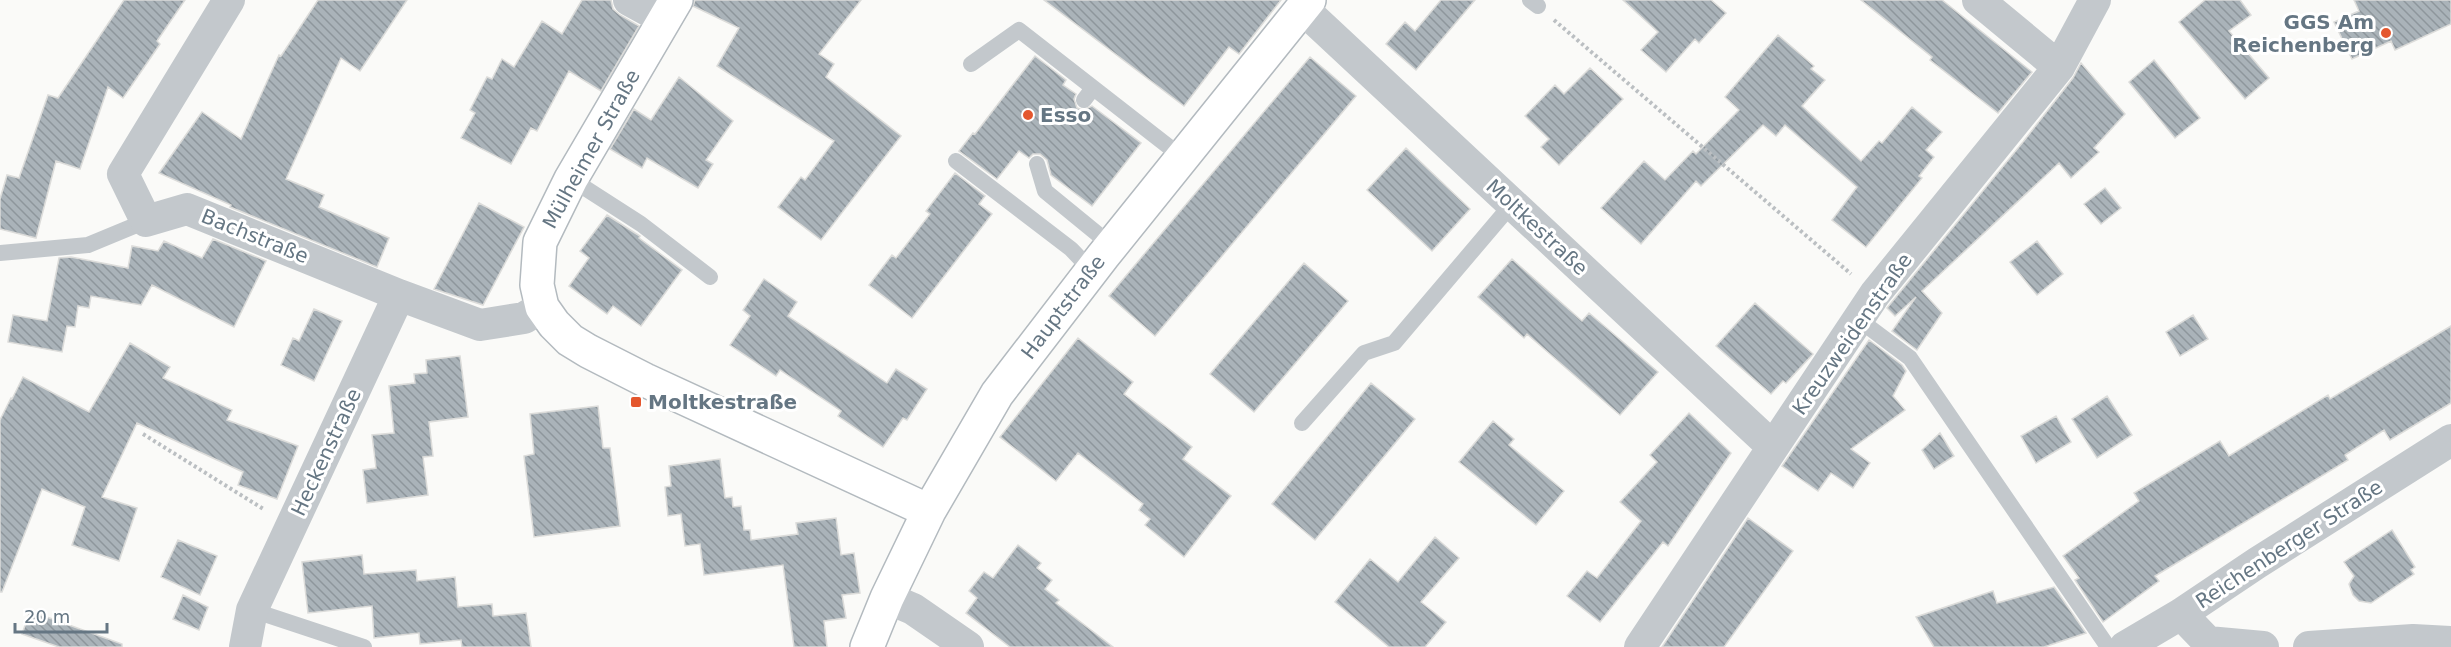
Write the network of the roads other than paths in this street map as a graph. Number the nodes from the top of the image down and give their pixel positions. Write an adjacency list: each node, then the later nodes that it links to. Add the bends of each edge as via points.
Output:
1 (229, 0): 14 (street, via 123,174)
2 (629, 0): 6 (street)
3 (1977, 0): 8 (street)
4 (2096, 0): 8 (street, Kreuzweidenstraße)
5 (1306, 4): 9 (main road, Hauptstraße); 13 (street, Moltkestraße)
6 (670, 10): 12 (main road, Mülheimer Straße)
7 (971, 64): 9 (lane, via 1019,30 1089,94)
8 (2059, 67): 21 (street, Kreuzweidenstraße)
9 (1182, 157): 15 (main road, Hauptstraße)
10 (957, 161): 17 (lane, via 1071,249)
11 (1037, 164): 15 (lane, via 1045,191)
12 (572, 179): 18 (lane, via 641,224); 20 (main road, Mülheimer Straße, via 540,242 537,285)
13 (1512, 204): 22 (lane, via 1394,343 1364,353); 24 (street, Moltkestraße)
14 (146, 221): 16 (lane, via 88,245); 19 (street, Bachstraße, via 187,209)
15 (1112, 245): 17 (main road, Hauptstraße)
16 (0, 253)
17 (1091, 270): 25 (main road, Hauptstraße, via 997,394)
18 (710, 277)
19 (399, 295): 20 (street, via 480,325 524,318); 27 (street, Heckenstraße)
20 (542, 307): 25 (main road, Mülheimer Straße, via 570,340 588,351)
21 (1866, 307): 24 (street, Kreuzweidenstraße); 35 (lane, via 1910,358)
22 (1302, 423)
23 (2451, 440): 28 (street, Reichenberger Straße)
24 (1773, 447): 34 (street, Kreuzweidenstraße)
25 (929, 511): 26 (main road, Hauptstraße)
26 (888, 598): 32 (main road, Hauptstraße); 33 (street, via 913,609)
27 (252, 610): 30 (street, Heckenstraße); 31 (lane)
28 (2181, 614): 36 (street, Reichenberger Straße); 37 (street, via 2208,642)
29 (2451, 642): 38 (street, via 2413,640)
30 (245, 647)
31 (364, 647)
32 (867, 647)
33 (968, 647)
34 (1640, 647)
35 (2108, 647)
36 (2125, 647)
37 (2264, 647)
38 (2309, 647)

